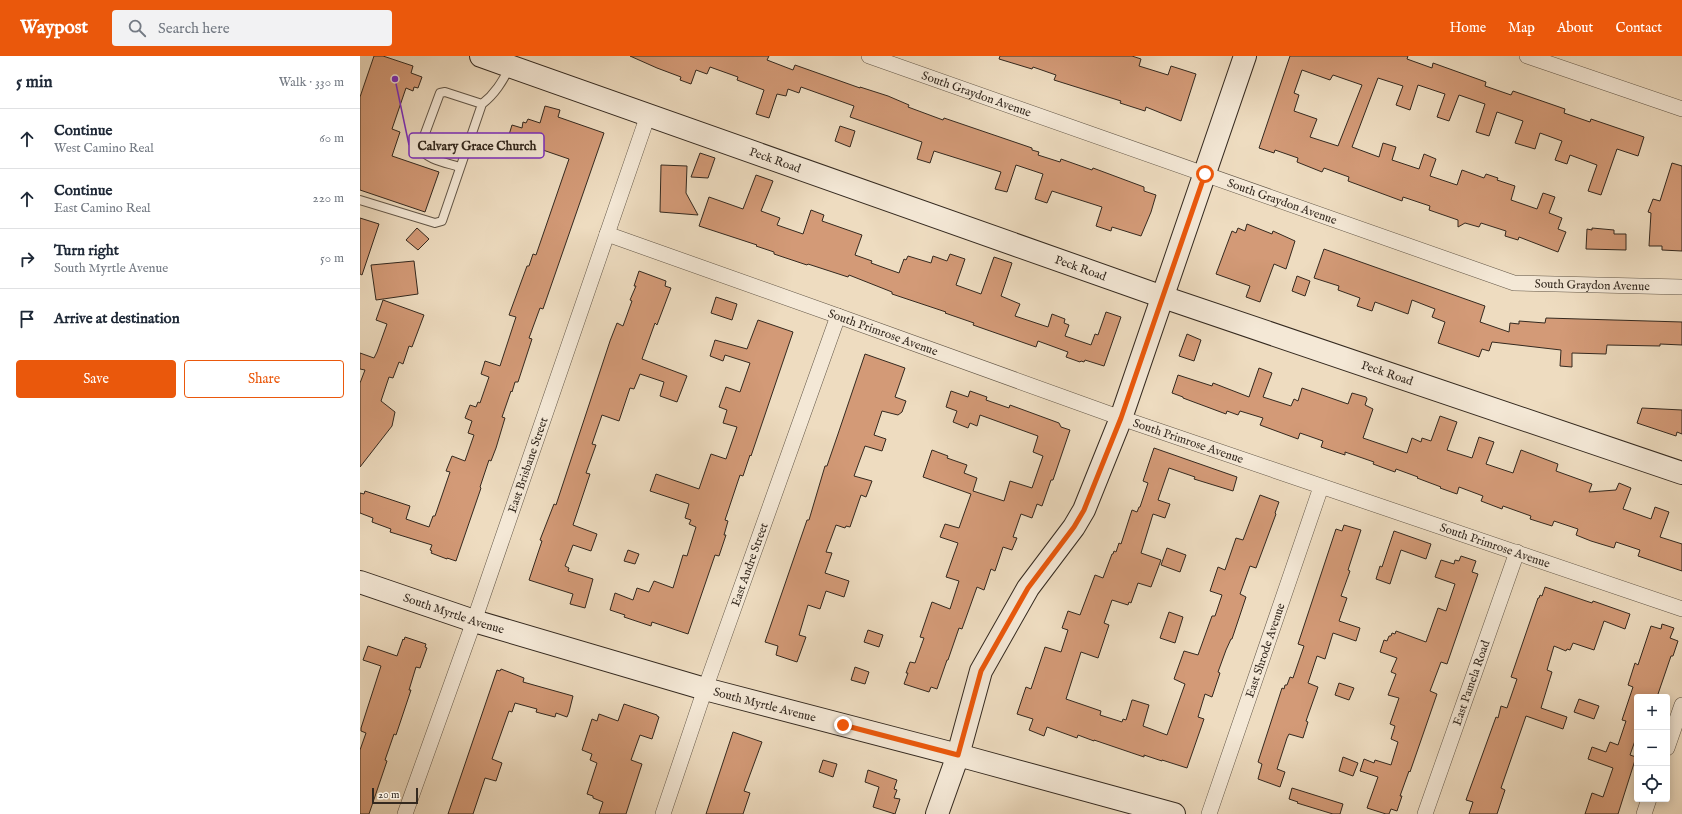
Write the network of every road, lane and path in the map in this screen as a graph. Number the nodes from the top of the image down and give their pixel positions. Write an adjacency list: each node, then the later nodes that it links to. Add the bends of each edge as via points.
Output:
1 (481, 56): 5 (street, Peck Road)
2 (869, 56): 10 (street, South Graydon Avenue)
3 (1245, 56): 10 (street)
4 (1527, 56): 7 (street)
5 (510, 66): 6 (lane, via 498,89); 8 (street, Peck Road)
6 (482, 104): 9 (lane); 9 (lane, via 445,92 440,93 422,140 422,152)
7 (1682, 109)
8 (648, 115): 12 (street, East Brisbane Street); 14 (street, Peck Road)
9 (460, 167): 11 (lane, via 442,221 435,223)
10 (1205, 174): 13 (street, South Graydon Avenue, via 1514,283); 14 (street)
11 (360, 200)
12 (607, 234): 15 (street, South Primrose Avenue); 22 (street, East Brisbane Street)
13 (1682, 287)
14 (1163, 297): 16 (street); 17 (street, Peck Road)
15 (838, 316): 16 (street, South Primrose Avenue); 23 (street, East Andre Street)
16 (1121, 418): 18 (street, South Primrose Avenue); 26 (street, via 1080,516 1067,538 1028,588 981,671)
17 (1682, 473)
18 (1321, 487): 19 (street, South Primrose Avenue); 32 (street, East Shrode Avenue)
19 (1517, 552): 21 (street, South Primrose Avenue); 33 (street, East Pamela Road)
20 (360, 582): 22 (street, South Myrtle Avenue)
21 (1682, 609)
22 (474, 621): 23 (street, South Myrtle Avenue); 28 (street, East Brisbane Street)
23 (705, 689): 26 (street, South Myrtle Avenue); 29 (street, East Andre Street)
24 (1682, 705): 25 (street)
25 (1670, 739)
26 (958, 755): 30 (street); 31 (street, South Myrtle Avenue)
27 (1648, 802): 34 (street)
28 (405, 814)
29 (663, 814)
30 (937, 814)
31 (1174, 814)
32 (1208, 814)
33 (1425, 814)
34 (1644, 814)

